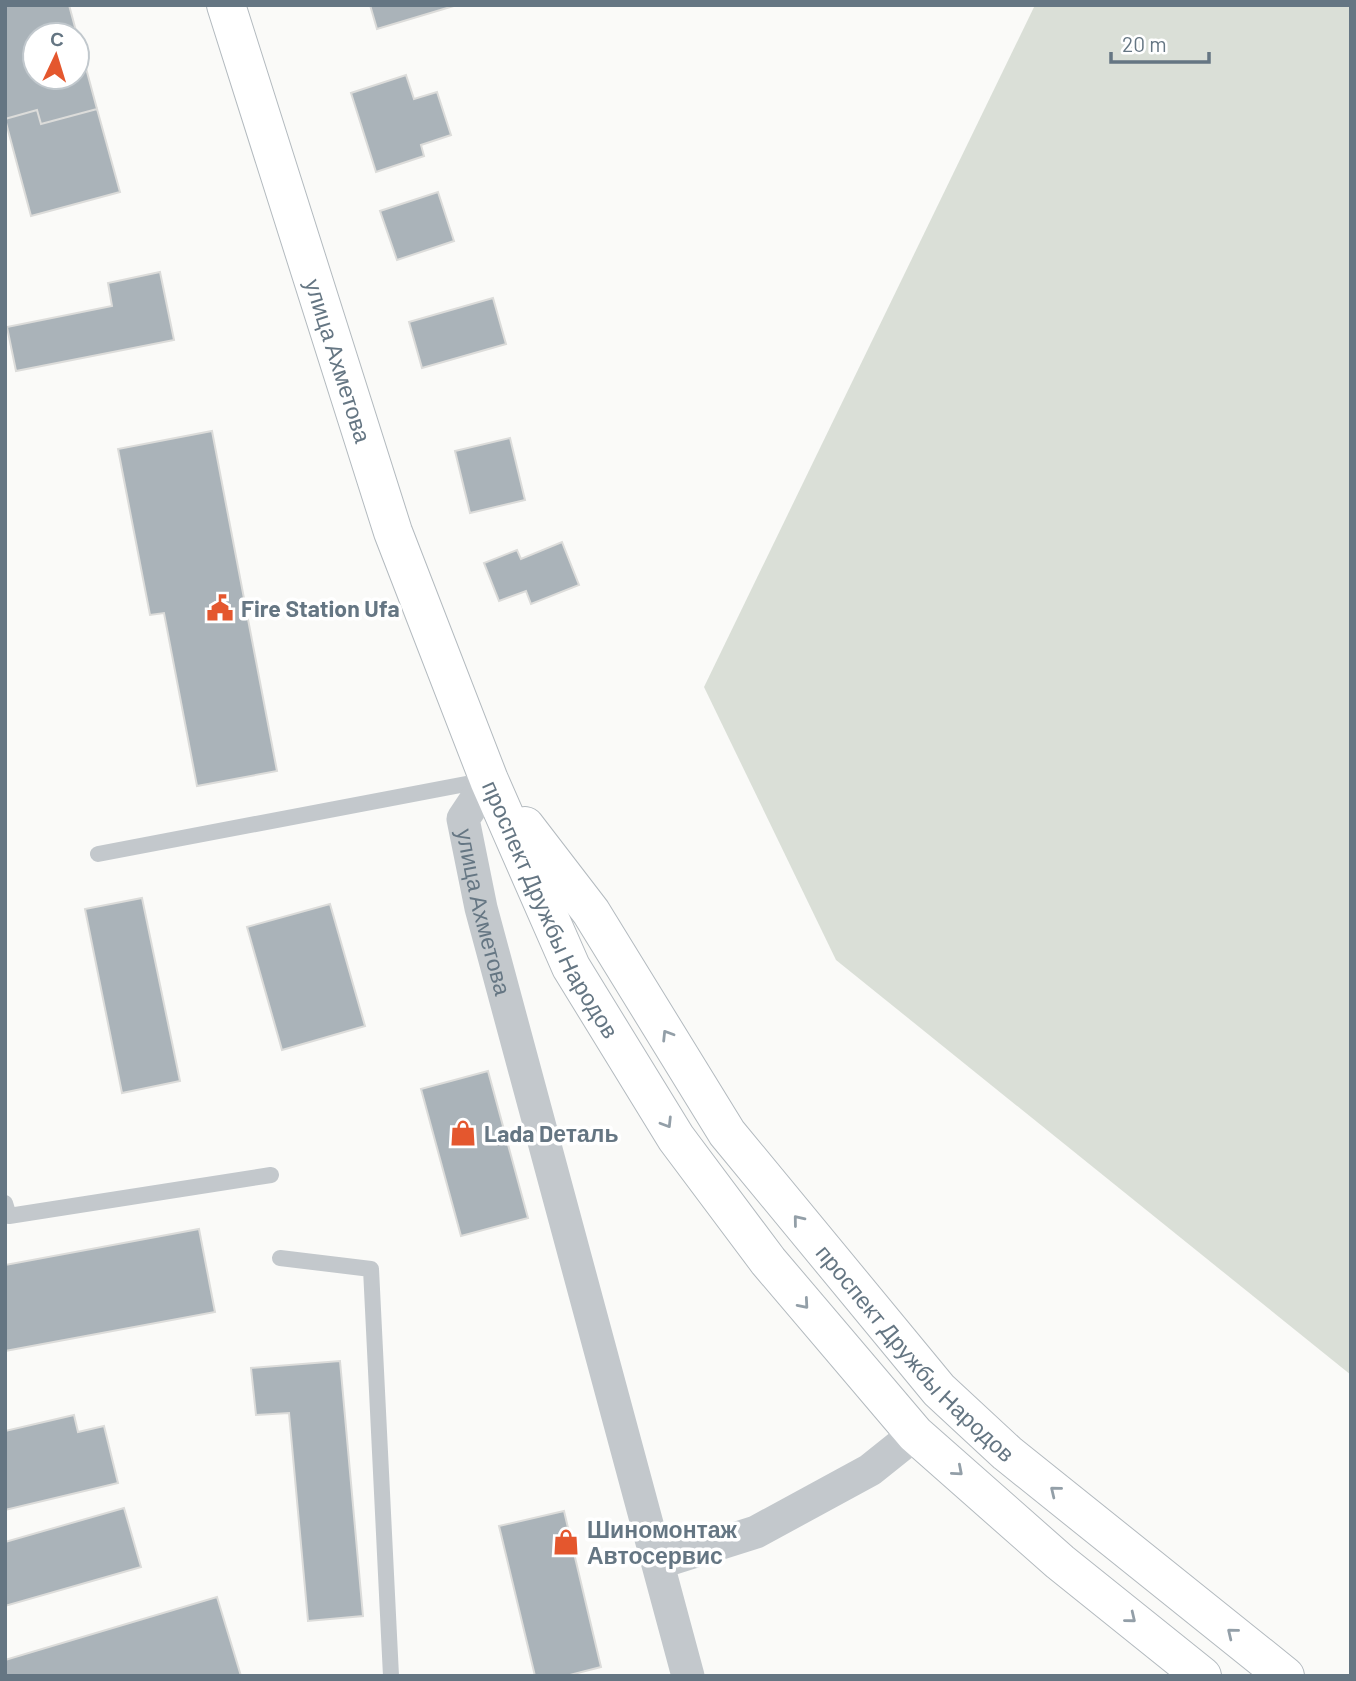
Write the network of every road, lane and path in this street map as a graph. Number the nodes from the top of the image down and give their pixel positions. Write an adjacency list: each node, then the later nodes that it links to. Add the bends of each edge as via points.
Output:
1 (226, 5): 2 (main road, улица Ахметова, via 393,533)
2 (489, 780): 3 (lane); 7 (main road, проспект Дружбы Народов, one-way to 7, via 571,967 676,1138 768,1261); 8 (street, улица Ахметова, via 463,819 481,908); 12 (main road, проспект Дружбы Народов, one-way to 2, via 1007,1453 939,1391 727,1133 591,912)
3 (99, 853)
4 (271, 1175): 5 (lane)
5 (7, 1212)
6 (281, 1258): 9 (lane, via 371,1269)
7 (915, 1434): 8 (street, via 870,1470 756,1532); 11 (main road, проспект Дружбы Народов, one-way to 11, via 1060,1562)
8 (657, 1563): 10 (street, улица Ахметова)
9 (391, 1676)
10 (688, 1676)
11 (1202, 1676)
12 (1285, 1676)

